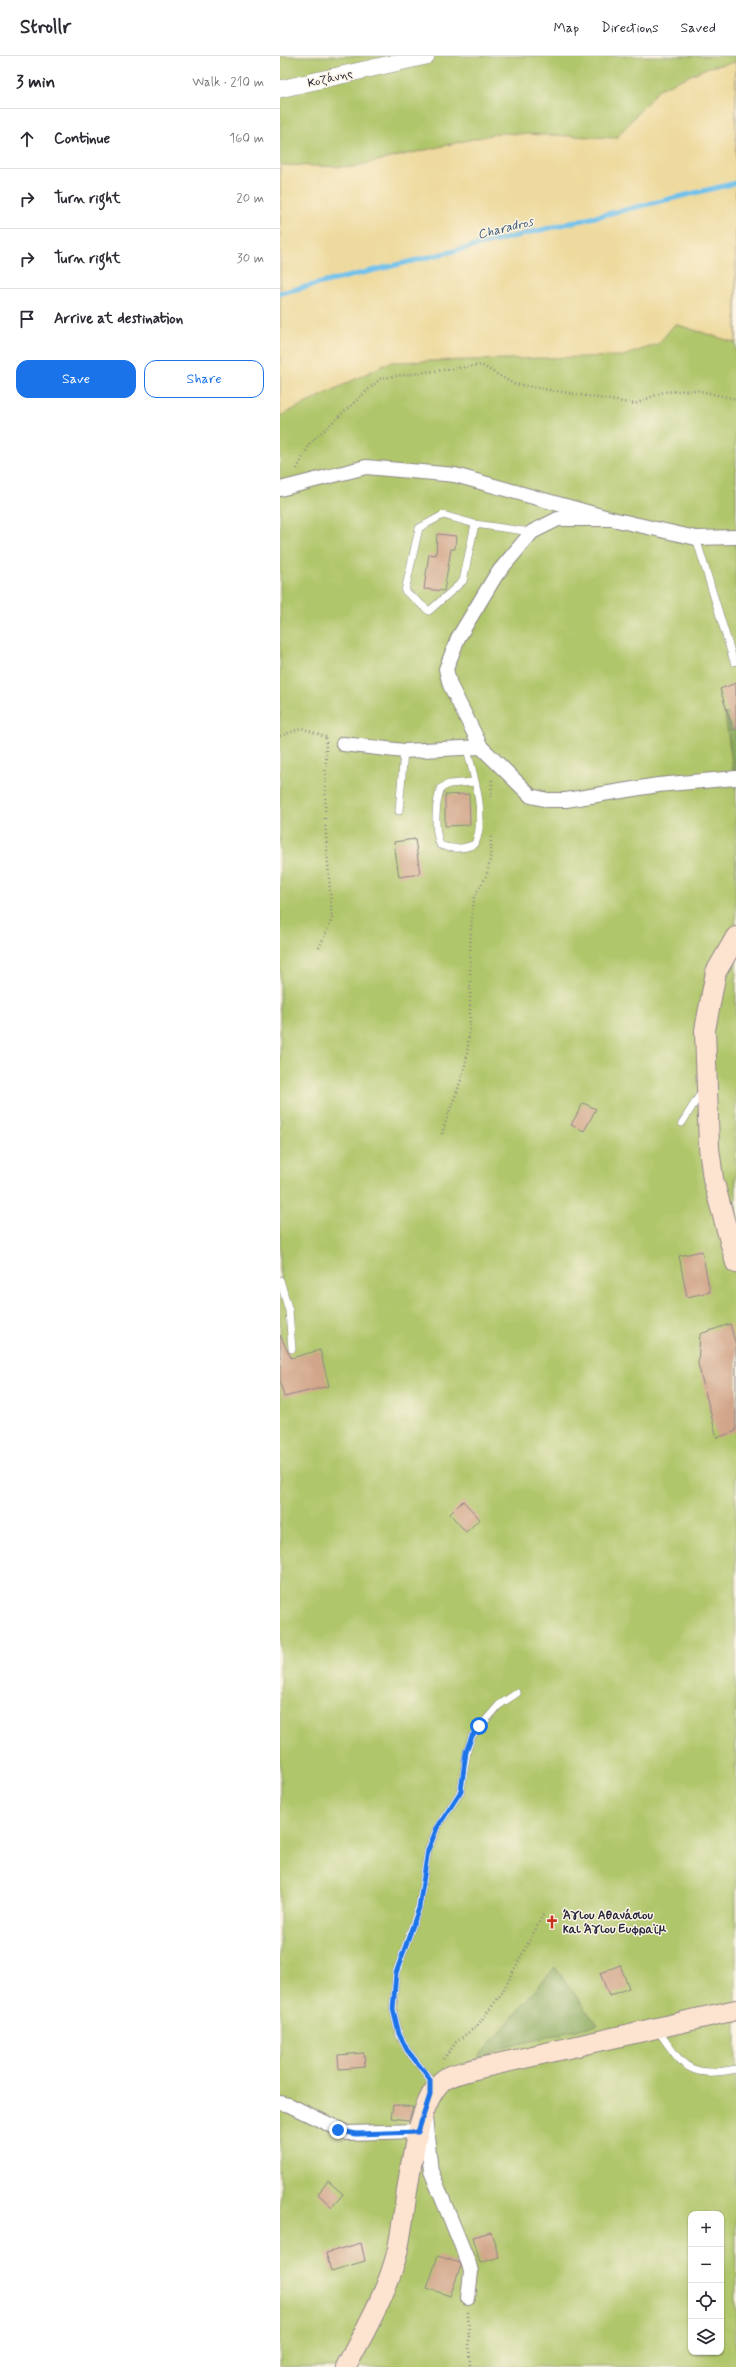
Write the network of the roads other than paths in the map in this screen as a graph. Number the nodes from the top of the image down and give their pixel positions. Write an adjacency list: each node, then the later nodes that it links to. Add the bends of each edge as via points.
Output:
1 (426, 56): 2 (street, Κοζάνης)
2 (280, 89)
3 (285, 488): 4 (street, via 366,467 455,475)
4 (612, 519): 6 (street, via 558,519); 8 (street)
5 (475, 524): 5 (lane, via 443,515 419,528 405,591 429,611 463,581); 6 (lane)
6 (532, 532): 11 (street, via 483,594 458,638 446,669 450,686)
7 (736, 537): 8 (street)
8 (696, 538): 9 (lane)
9 (734, 662)
10 (343, 744): 13 (street)
11 (481, 747): 12 (street); 14 (street, via 531,796 548,800 566,800 658,785)
12 (467, 749): 13 (street); 15 (lane)
13 (404, 751): 16 (lane)
14 (736, 778)
15 (474, 782): 15 (lane, via 479,802 479,836 475,844 467,848 440,845 436,836 438,796 441,788 449,784)
16 (399, 811)
17 (736, 937): 18 (main road, via 716,972 705,1030)
18 (706, 1085): 19 (lane); 20 (main road, via 713,1179)
19 (682, 1123)
20 (736, 1263)
21 (280, 1280): 22 (lane, via 289,1311)
22 (292, 1349)
23 (517, 1693): 28 (lane, via 499,1705 472,1736 466,1752 461,1791 437,1828 428,1850 419,1908 396,1973 393,2009 399,2034)
24 (736, 2010): 25 (main road)
25 (657, 2029): 26 (lane, via 680,2061 691,2069 712,2074); 28 (main road, via 471,2070 441,2082)
26 (736, 2069)
27 (280, 2103): 28 (street, via 347,2133)
28 (426, 2105): 29 (street, via 430,2172 469,2264 471,2272); 30 (main road, via 395,2260 383,2292)
29 (468, 2298)
30 (346, 2367)

